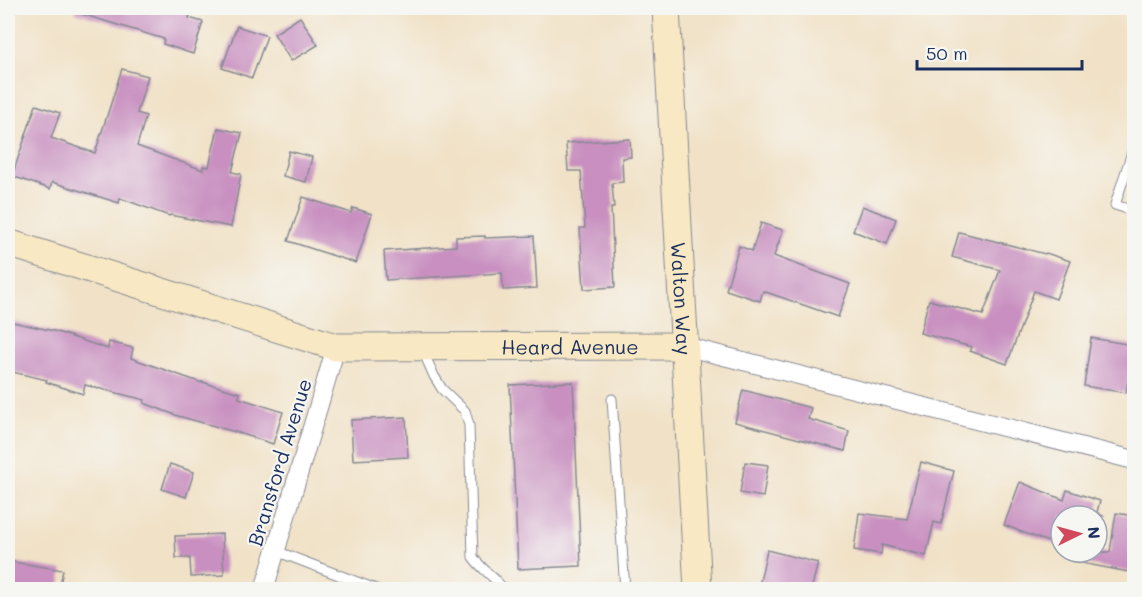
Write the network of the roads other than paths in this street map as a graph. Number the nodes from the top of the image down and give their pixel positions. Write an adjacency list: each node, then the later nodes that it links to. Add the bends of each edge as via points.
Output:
1 (666, 8): 6 (street, Walton Way)
2 (1134, 147): 3 (lane, via 1115,205)
3 (1134, 211)
4 (8, 243): 7 (street, Heard Avenue)
5 (421, 346): 6 (street, Heard Avenue); 7 (street, Heard Avenue); 13 (lane, via 442,388 465,411 469,425 473,557)
6 (684, 346): 9 (street, Heard Avenue); 15 (street, Walton Way)
7 (336, 347): 10 (street, Bransford Avenue)
8 (612, 399): 14 (lane)
9 (1134, 460)
10 (276, 550): 11 (street, Bransford Avenue); 12 (lane)
11 (264, 590)
12 (378, 590)
13 (504, 590)
14 (625, 590)
15 (698, 590)

